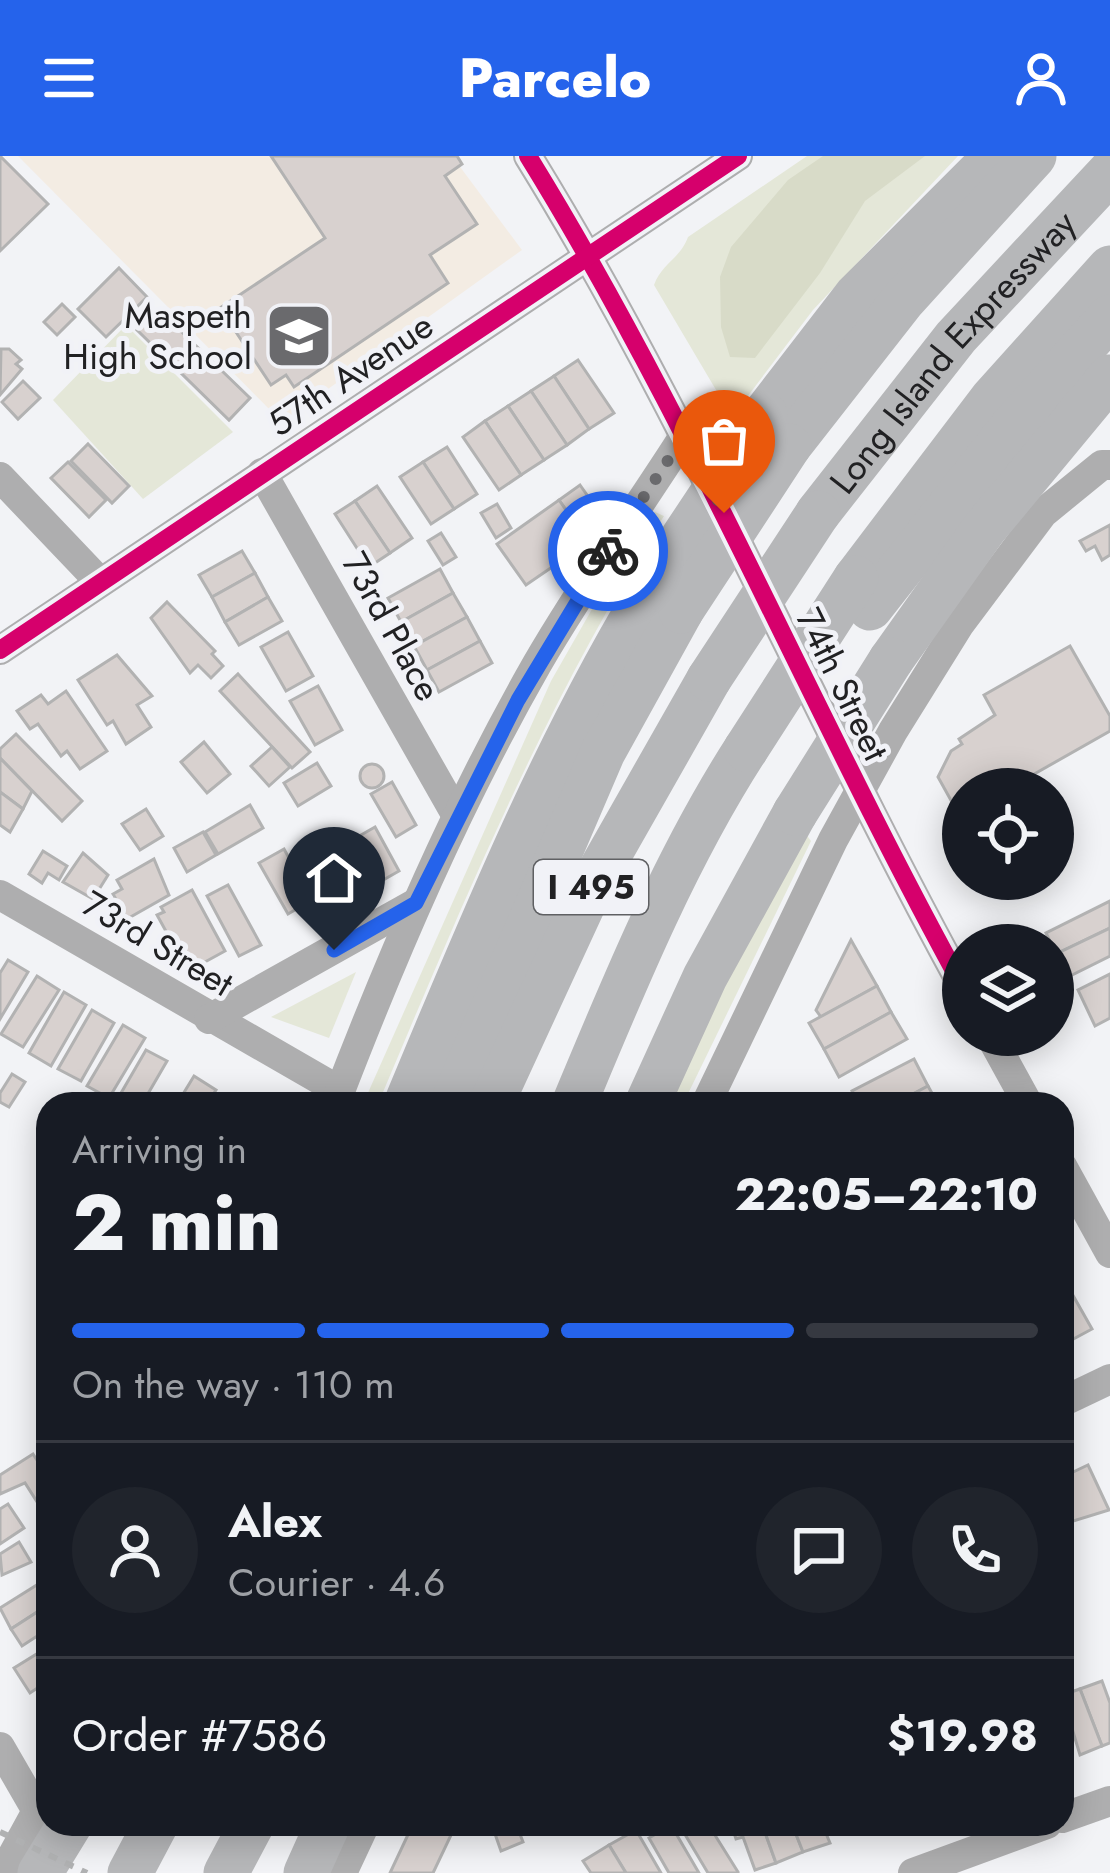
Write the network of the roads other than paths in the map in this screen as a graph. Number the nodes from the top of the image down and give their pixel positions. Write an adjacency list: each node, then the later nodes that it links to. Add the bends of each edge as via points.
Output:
1 (528, 156): 5 (street, 74th Street)
2 (738, 156): 5 (street, 57th Avenue)
3 (1020, 158): 14 (highway, bridge, via 856,296)
4 (1110, 172): 28 (highway, Long Island Expressway / I 495, bridge, via 956,337 818,513 709,679 592,885)
5 (588, 255): 9 (street, 74th Street); 11 (street, 57th Avenue)
6 (1108, 269): 15 (highway, Long Island Expressway / I 495, via 992,399)
7 (1110, 317): 15 (highway)
8 (1110, 377): 30 (highway, bridge, via 984,529 891,659 795,813)
9 (686, 433): 17 (street, 74th Street); 18 (street, via 537,664)
10 (1110, 465): 17 (street, via 1043,513 959,625)
11 (262, 473): 13 (street, 57th Avenue); 18 (street, 73rd Place)
12 (0, 477): 13 (street)
13 (100, 582): 16 (street, 57th Avenue)
14 (671, 592): 26 (highway, via 588,696); 27 (highway)
15 (863, 593): 29 (highway, Long Island Expressway / I 495, bridge, via 716,795)
16 (0, 650)
17 (858, 792): 21 (street, 74th Street); 31 (street)
18 (457, 816): 20 (street)
19 (0, 895): 22 (street, 73rd Street)
20 (416, 903): 22 (street); 25 (street)
21 (942, 948)
22 (209, 1019): 24 (street, 73rd Street)
23 (1001, 1056): 32 (street)
24 (328, 1092)
25 (340, 1092)
26 (411, 1092)
27 (457, 1092)
28 (497, 1092)
29 (579, 1092)
30 (652, 1092)
31 (712, 1092)
32 (1021, 1092)
33 (1074, 1188): 34 (street)
34 (1110, 1253)
35 (1110, 1378): 36 (street)
36 (1074, 1396)
37 (0, 1747): 38 (street)
38 (36, 1789)
39 (1110, 1801): 40 (street)
40 (1074, 1814)
41 (36, 1829): 48 (street)
42 (47, 1836): 49 (highway)
43 (150, 1836): 50 (highway)
44 (246, 1836): 51 (highway)
45 (322, 1836): 52 (highway)
46 (359, 1836): 53 (street)
47 (1013, 1836): 54 (street)
48 (3, 1873)
49 (40, 1873)
50 (130, 1873)
51 (226, 1873)
52 (305, 1873)
53 (342, 1873)
54 (913, 1873)

